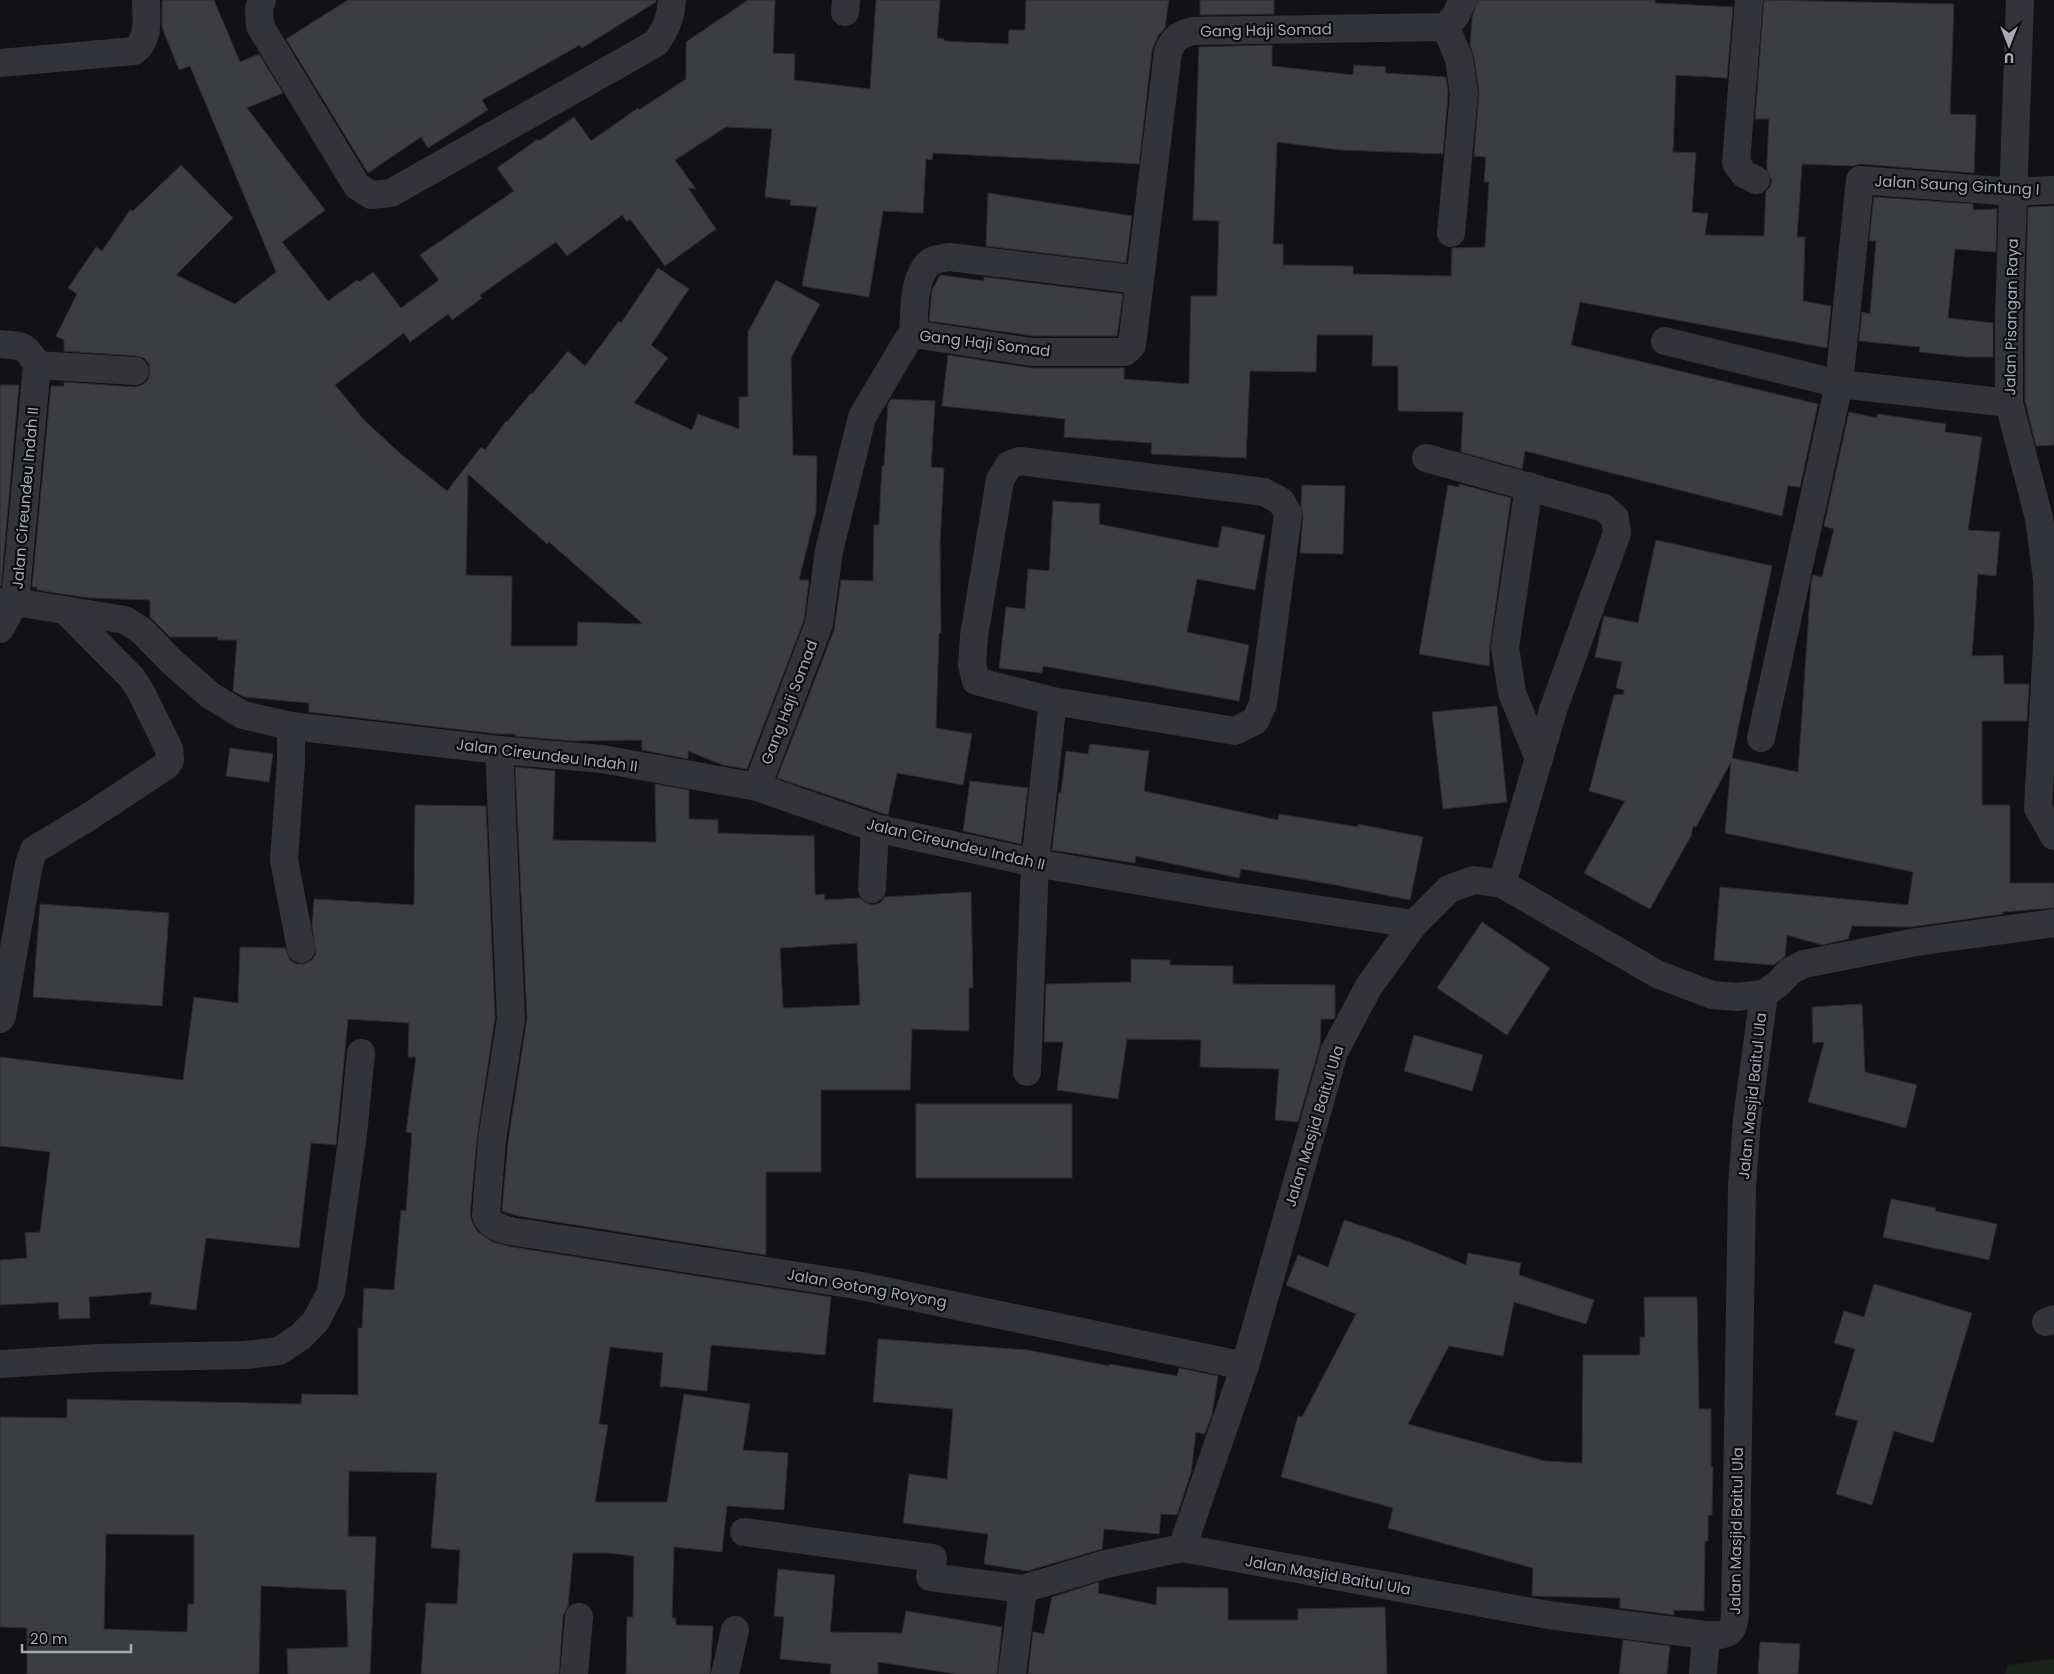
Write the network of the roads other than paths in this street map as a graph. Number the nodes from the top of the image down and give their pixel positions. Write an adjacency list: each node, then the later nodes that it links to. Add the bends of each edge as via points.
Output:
1 (146, 0): 8 (street, via 145,36 142,45 134,51)
2 (262, 0): 3 (street, via 260,26 357,186 371,195 391,193 656,43 665,31)
3 (672, 0)
4 (1463, 0): 7 (street)
5 (1749, 0): 9 (street, via 1736,163 1744,174)
6 (2020, 0): 11 (street, Jalan Pisangan Raya)
7 (1446, 26): 12 (street, via 1459,60 1464,94); 13 (street, Gang Haji Somad, via 1193,31 1176,37 1168,52)
8 (0, 63)
9 (1756, 180)
10 (2054, 190): 11 (street, Jalan Saung Gintung I)
11 (2014, 192): 19 (street, Jalan Saung Gintung I, via 1860,180); 20 (street, Jalan Pisangan Raya)
12 (1451, 233)
13 (1140, 280): 14 (street, via 949,257 932,261 923,271 917,288); 14 (street, Gang Haji Somad, via 1132,345 1125,352 1032,352)
14 (913, 334): 32 (street, Gang Haji Somad, via 862,417 829,551 818,624)
15 (1665, 340): 19 (street)
16 (0, 344): 17 (street, via 29,350)
17 (37, 365): 18 (street); 24 (street, Jalan Cireundeu Indah II)
18 (135, 371)
19 (1839, 384): 20 (street); 29 (street)
20 (2009, 403): 23 (street, Jalan Pisangan Raya)
21 (1426, 458): 22 (street)
22 (1529, 486): 31 (street, via 1505,647 1512,693); 31 (street, via 1604,508 1615,518 1617,533)
23 (2046, 517): 34 (street, Jalan Pisangan Raya, via 2048,627 2038,808)
24 (7, 602): 25 (street, Jalan Cireundeu Indah II); 26 (street)
25 (65, 610): 28 (street, Jalan Cireundeu Indah II, via 125,620 135,625 211,696 244,715); 42 (street, via 132,678 169,749 170,760 160,770 34,850)
26 (0, 629)
27 (1053, 700): 27 (street, via 1235,731 1255,721 1263,704 1288,514 1281,501 1264,492 1020,461 1009,466 1000,480 972,665 976,681); 35 (street)
28 (291, 726): 30 (street, Jalan Cireundeu Indah II); 40 (street, via 284,860)
29 (1761, 738)
30 (499, 750): 32 (street, Jalan Cireundeu Indah II, via 602,759); 46 (street, Jalan Gotong Royong, via 511,1019 492,1140 486,1215 494,1226 856,1285)
31 (1539, 758): 36 (street)
32 (757, 787): 33 (street, Jalan Cireundeu Indah II)
33 (875, 828): 35 (street, Jalan Cireundeu Indah II); 37 (street)
34 (2054, 836)
35 (1034, 863): 39 (street, Jalan Cireundeu Indah II); 44 (street)
36 (1502, 884): 39 (street, Jalan Masjid Baitul Ula, via 1474,880 1449,890); 41 (street, Jalan Masjid Baitul Ula, via 1657,974 1712,995)
37 (872, 890)
38 (2054, 923): 41 (street, Jalan Masjid Baitul Ula, via 1916,942 1804,964 1790,971)
39 (1414, 924): 46 (street, Jalan Masjid Baitul Ula, via 1369,986 1334,1052)
40 (301, 949)
41 (1764, 994): 52 (street, Jalan Masjid Baitul Ula, via 1747,1118 1742,1187 1734,1626 1725,1635)
42 (0, 1019)
43 (361, 1053): 45 (street, via 332,1292 316,1321 300,1337 279,1351 246,1355)
44 (1027, 1072)
45 (0, 1364)
46 (1245, 1366): 48 (street, Jalan Masjid Baitul Ula)
47 (744, 1532): 49 (street, via 933,1558 930,1577)
48 (1182, 1548): 49 (street, Jalan Masjid Baitul Ula, via 1106,1564); 52 (street, Jalan Masjid Baitul Ula, via 1548,1616)
49 (1022, 1589): 55 (street)
50 (579, 1617): 53 (street)
51 (735, 1630): 54 (street)
52 (1706, 1635): 56 (street)
53 (574, 1674)
54 (725, 1674)
55 (1012, 1674)
56 (1703, 1674)

